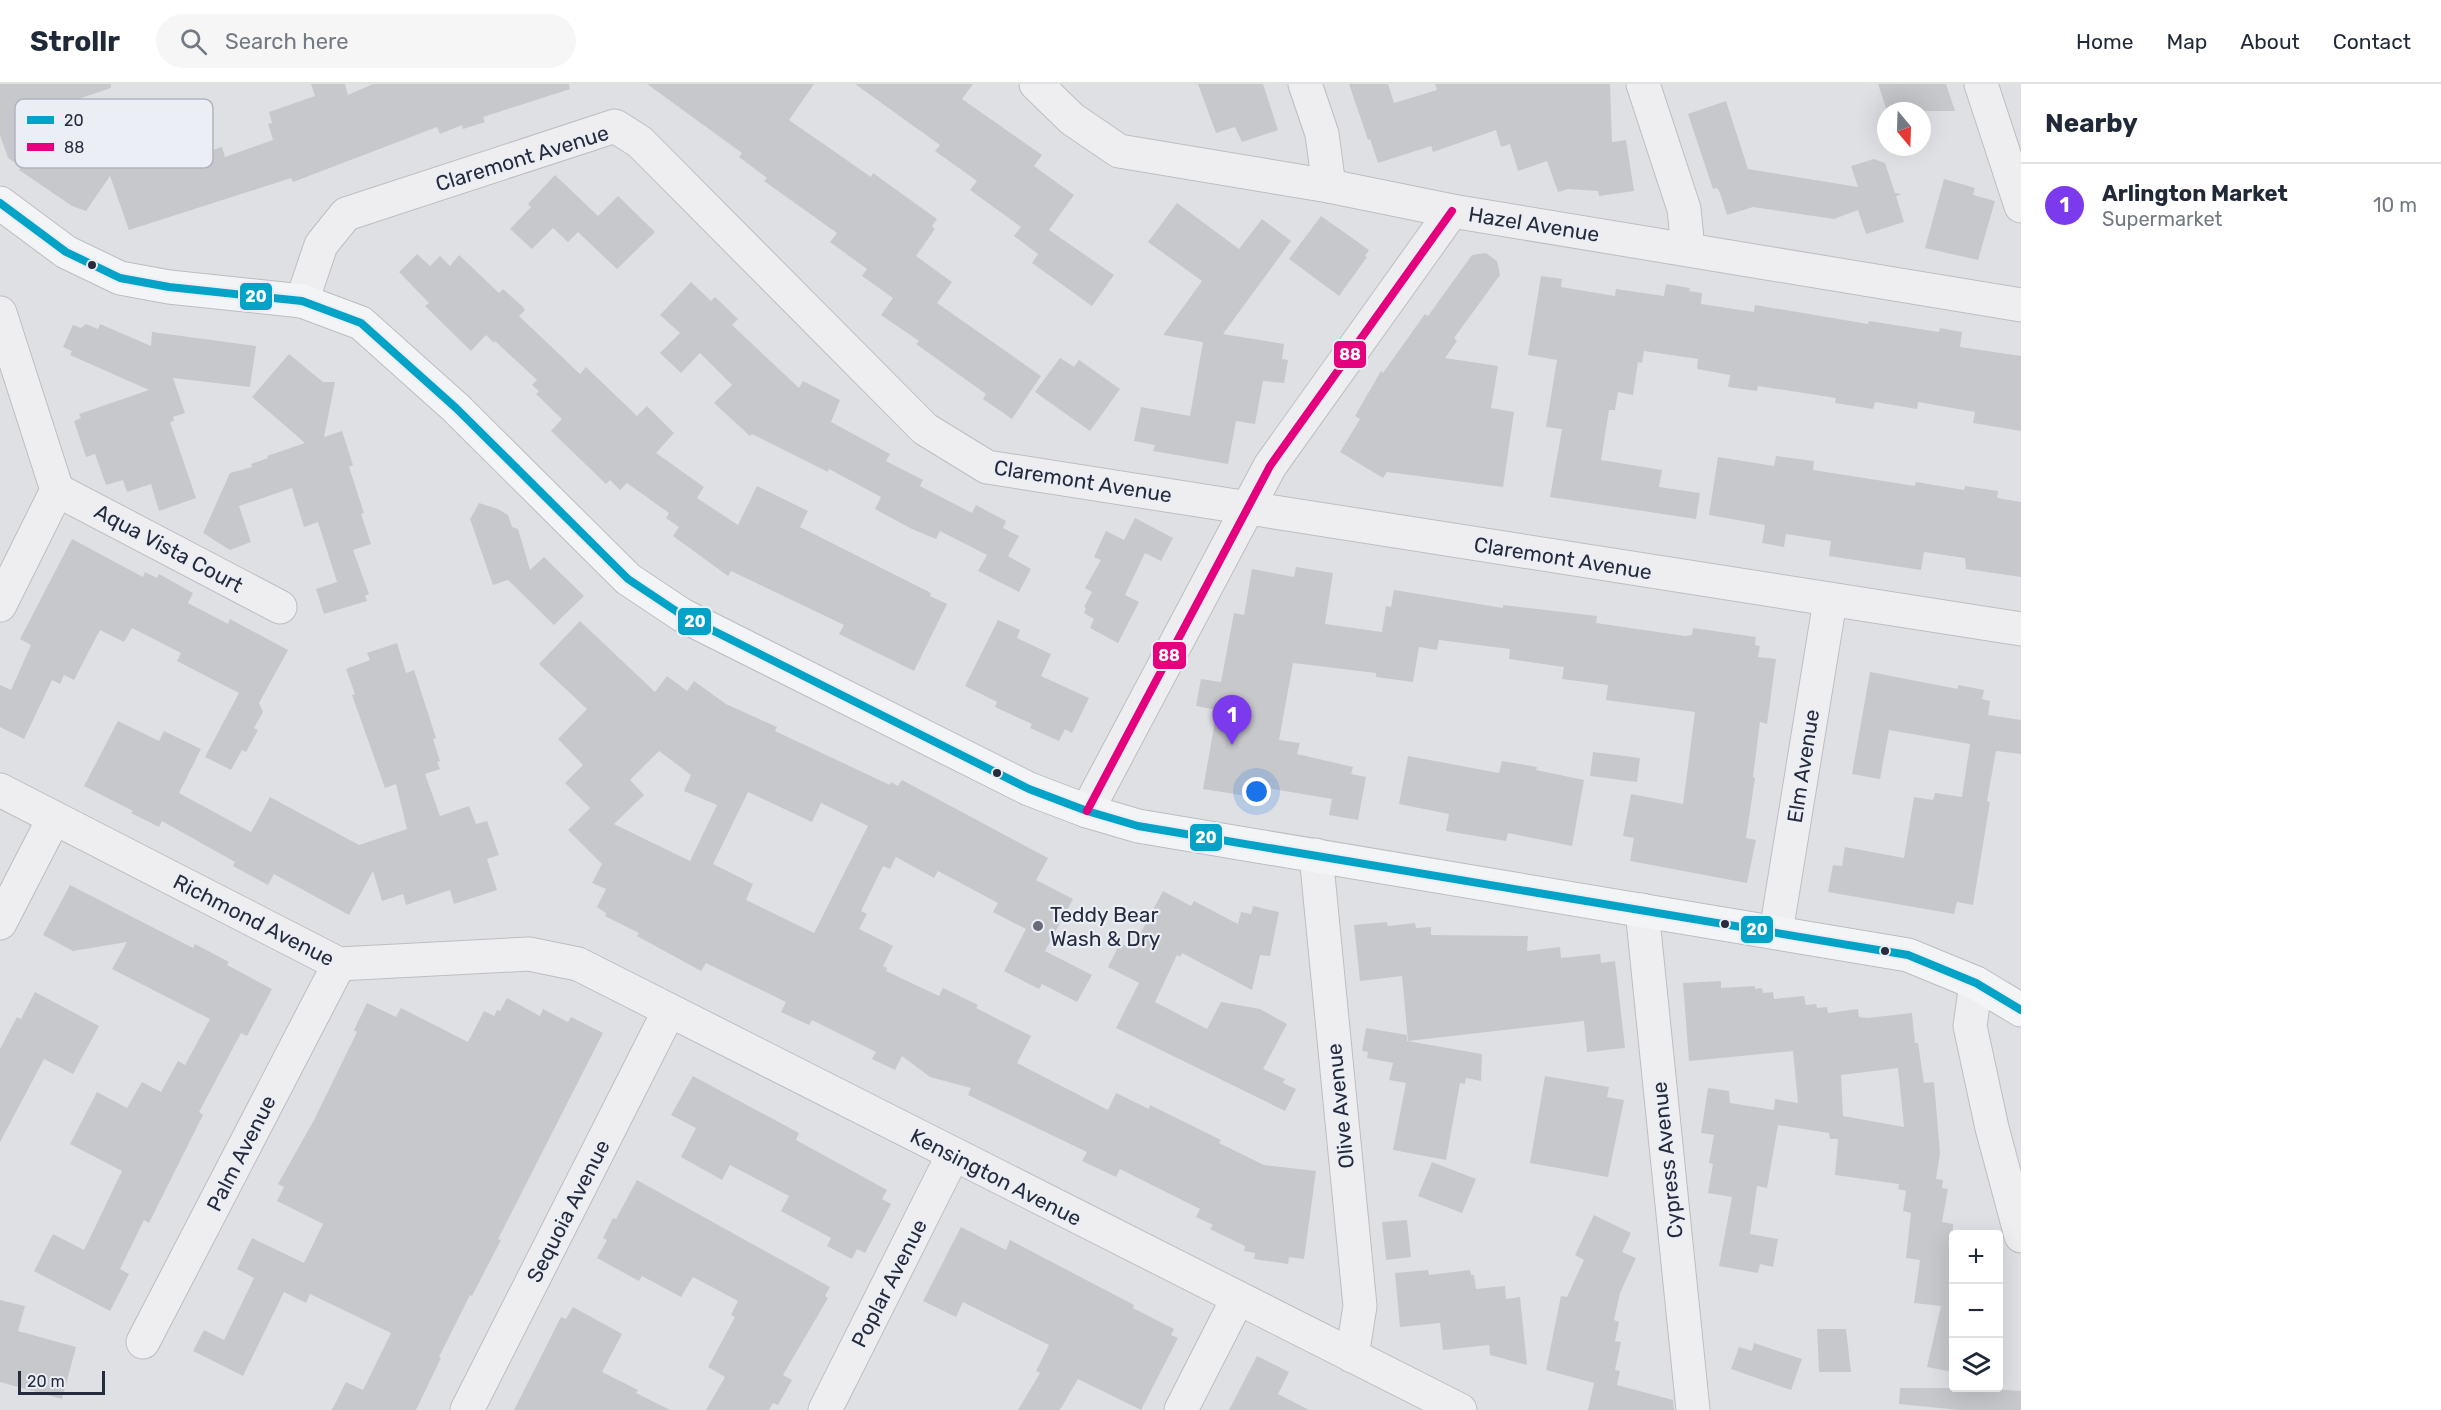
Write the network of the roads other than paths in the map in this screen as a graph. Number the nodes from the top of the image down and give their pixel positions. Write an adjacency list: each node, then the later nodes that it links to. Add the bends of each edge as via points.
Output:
1 (1036, 84): 5 (street, Hazel Avenue, via 1072,119 1119,152)
2 (1305, 84): 5 (street, via 1322,134)
3 (1643, 84): 9 (street, via 1684,209)
4 (1981, 84): 7 (street)
5 (1329, 186): 8 (street, Hazel Avenue)
6 (0, 204): 10 (main road, via 66,252 120,278)
7 (2021, 206)
8 (1452, 211): 9 (street, Hazel Avenue); 14 (street, via 1270,466)
9 (1688, 249): 11 (street, Hazel Avenue)
10 (302, 301): 14 (street, Claremont Avenue, via 321,245 346,214 615,126 640,142 925,429 978,462 987,467); 20 (main road, via 361,323 456,408 628,579 682,615 1029,789)
11 (2021, 305)
12 (0, 313): 13 (street)
13 (57, 490): 16 (street); 17 (street, Aqua Vista Court)
14 (1248, 508): 15 (street, Claremont Avenue); 20 (street)
15 (1830, 601): 18 (street, Claremont Avenue); 25 (street, Elm Avenue)
16 (0, 605)
17 (280, 607)
18 (2021, 629)
19 (0, 790): 21 (street, Richmond Avenue)
20 (1087, 811): 22 (main road, via 1138,826)
21 (54, 818): 24 (street); 27 (street, Richmond Avenue)
22 (1316, 855): 23 (main road); 35 (street, Olive Avenue, via 1360,1306)
23 (1642, 910): 25 (main road); 40 (street, Cypress Avenue)
24 (0, 923)
25 (1776, 932): 28 (main road, via 1908,955)
26 (529, 954): 27 (street, Richmond Avenue); 30 (street, Kensington Avenue, via 578,964)
27 (339, 964): 34 (street, Palm Avenue)
28 (1976, 983): 29 (main road); 32 (street, via 1970,1026)
29 (2021, 1010)
30 (669, 1011): 31 (street, Kensington Avenue); 36 (street, Sequoia Avenue)
31 (953, 1155): 33 (street, Kensington Avenue); 37 (street, Poplar Avenue)
32 (2021, 1236)
33 (1238, 1298): 35 (street, Kensington Avenue); 38 (street)
34 (143, 1342)
35 (1352, 1356): 39 (street, Kensington Avenue)
36 (467, 1410)
37 (825, 1410)
38 (1181, 1410)
39 (1460, 1410)
40 (1693, 1410)

